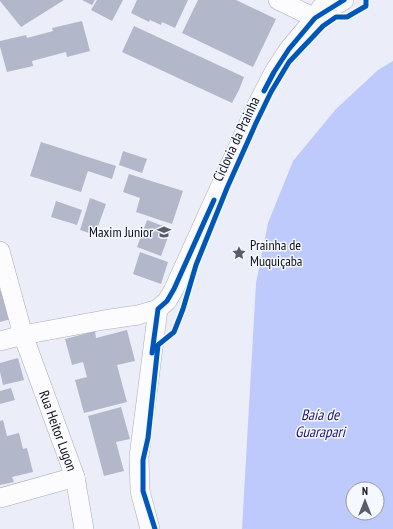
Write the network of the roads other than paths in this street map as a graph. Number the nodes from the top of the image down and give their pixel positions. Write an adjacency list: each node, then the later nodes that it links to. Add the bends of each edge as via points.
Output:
1 (278, 0): 4 (street)
2 (325, 0): 4 (street)
3 (344, 0): 4 (street)
4 (315, 18): 6 (street, via 274,72 174,289 167,301)
5 (0, 251): 7 (street, Rua Heitor Lugon)
6 (158, 309): 7 (street, via 138,315); 12 (street, via 138,457 140,492)
7 (22, 335): 8 (street); 9 (street, Rua Heitor Lugon)
8 (0, 341)
9 (75, 477): 10 (street); 11 (street, Rua Heitor Lugon)
10 (0, 498)
11 (84, 529)
12 (150, 529)

